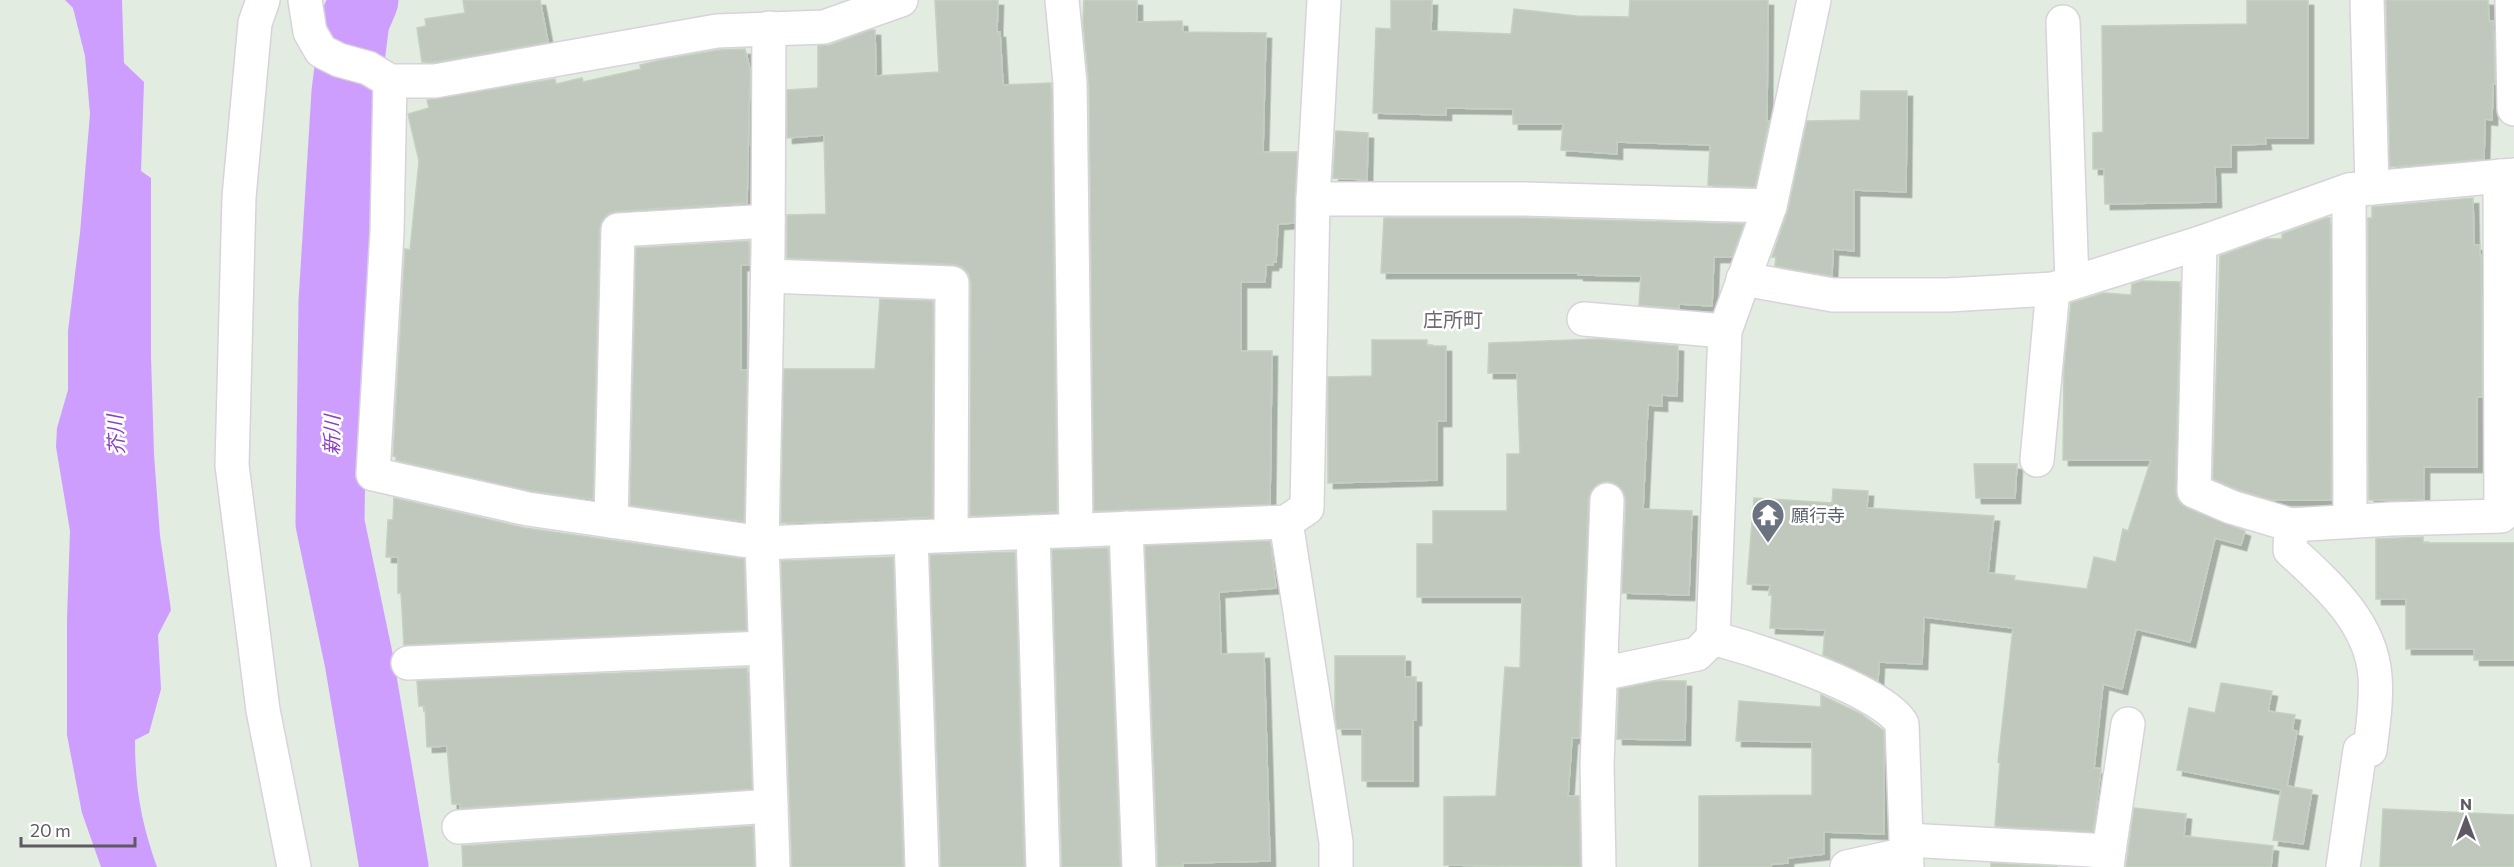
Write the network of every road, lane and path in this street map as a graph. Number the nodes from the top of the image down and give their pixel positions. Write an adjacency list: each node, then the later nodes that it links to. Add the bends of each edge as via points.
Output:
1 (263, 0): 45 (street, via 255,23 238,197 232,465 263,710)
2 (305, 0): 11 (street, via 310,32 321,51 368,68)
3 (901, 0): 10 (street, via 824,27)
4 (1062, 0): 31 (street, via 1070,83)
5 (1324, 0): 15 (street)
6 (1814, 0): 16 (street)
7 (2367, 0): 14 (street)
8 (2512, 0): 12 (street)
9 (2063, 22): 21 (street)
10 (769, 28): 11 (street, via 717,31 435,81); 17 (street)
11 (390, 81): 26 (street, via 387,232 373,474 528,509)
12 (2514, 109)
13 (2507, 175): 14 (street); 27 (street, via 2500,516)
14 (2361, 189): 18 (street); 27 (street)
15 (1313, 199): 16 (street, via 1522,199); 28 (street, via 1307,508)
16 (1770, 206): 20 (street)
17 (768, 221): 19 (street); 26 (street, via 618,230)
18 (2200, 243): 21 (street); 29 (street, via 2194,491)
19 (768, 276): 33 (street, via 952,283); 35 (street)
20 (1743, 279): 21 (street, via 1833,295 1948,295); 23 (street)
21 (2063, 286): 24 (street)
22 (1584, 319): 23 (street)
23 (1725, 331): 36 (street)
24 (2037, 460)
25 (1608, 500): 39 (street)
26 (611, 521): 35 (street)
27 (2350, 521): 29 (street)
28 (1286, 522): 30 (street); 50 (street, via 1336,842)
29 (2291, 525): 53 (street, via 2290,550 2353,615 2373,660 2376,693 2370,750 2360,750)
30 (1126, 528): 31 (street); 49 (street)
31 (1076, 530): 32 (street)
32 (1033, 532): 33 (street); 48 (street)
33 (951, 535): 34 (street)
34 (911, 537): 35 (street); 47 (street)
35 (762, 543): 37 (street)
36 (1713, 638): 39 (street, via 1697,654); 43 (street, via 1762,652 1848,686 1896,714 1902,724)
37 (765, 648): 38 (street); 41 (street)
38 (408, 663)
39 (1601, 674): 51 (street, via 1597,764)
40 (2128, 724): 44 (street)
41 (771, 806): 42 (street); 46 (street)
42 (459, 827)
43 (1907, 854): 44 (street); 52 (street)
44 (2108, 859)
45 (294, 867)
46 (773, 867)
47 (922, 867)
48 (1043, 867)
49 (1139, 867)
50 (1335, 867)
51 (1599, 867)
52 (1847, 867)
53 (2343, 867)

